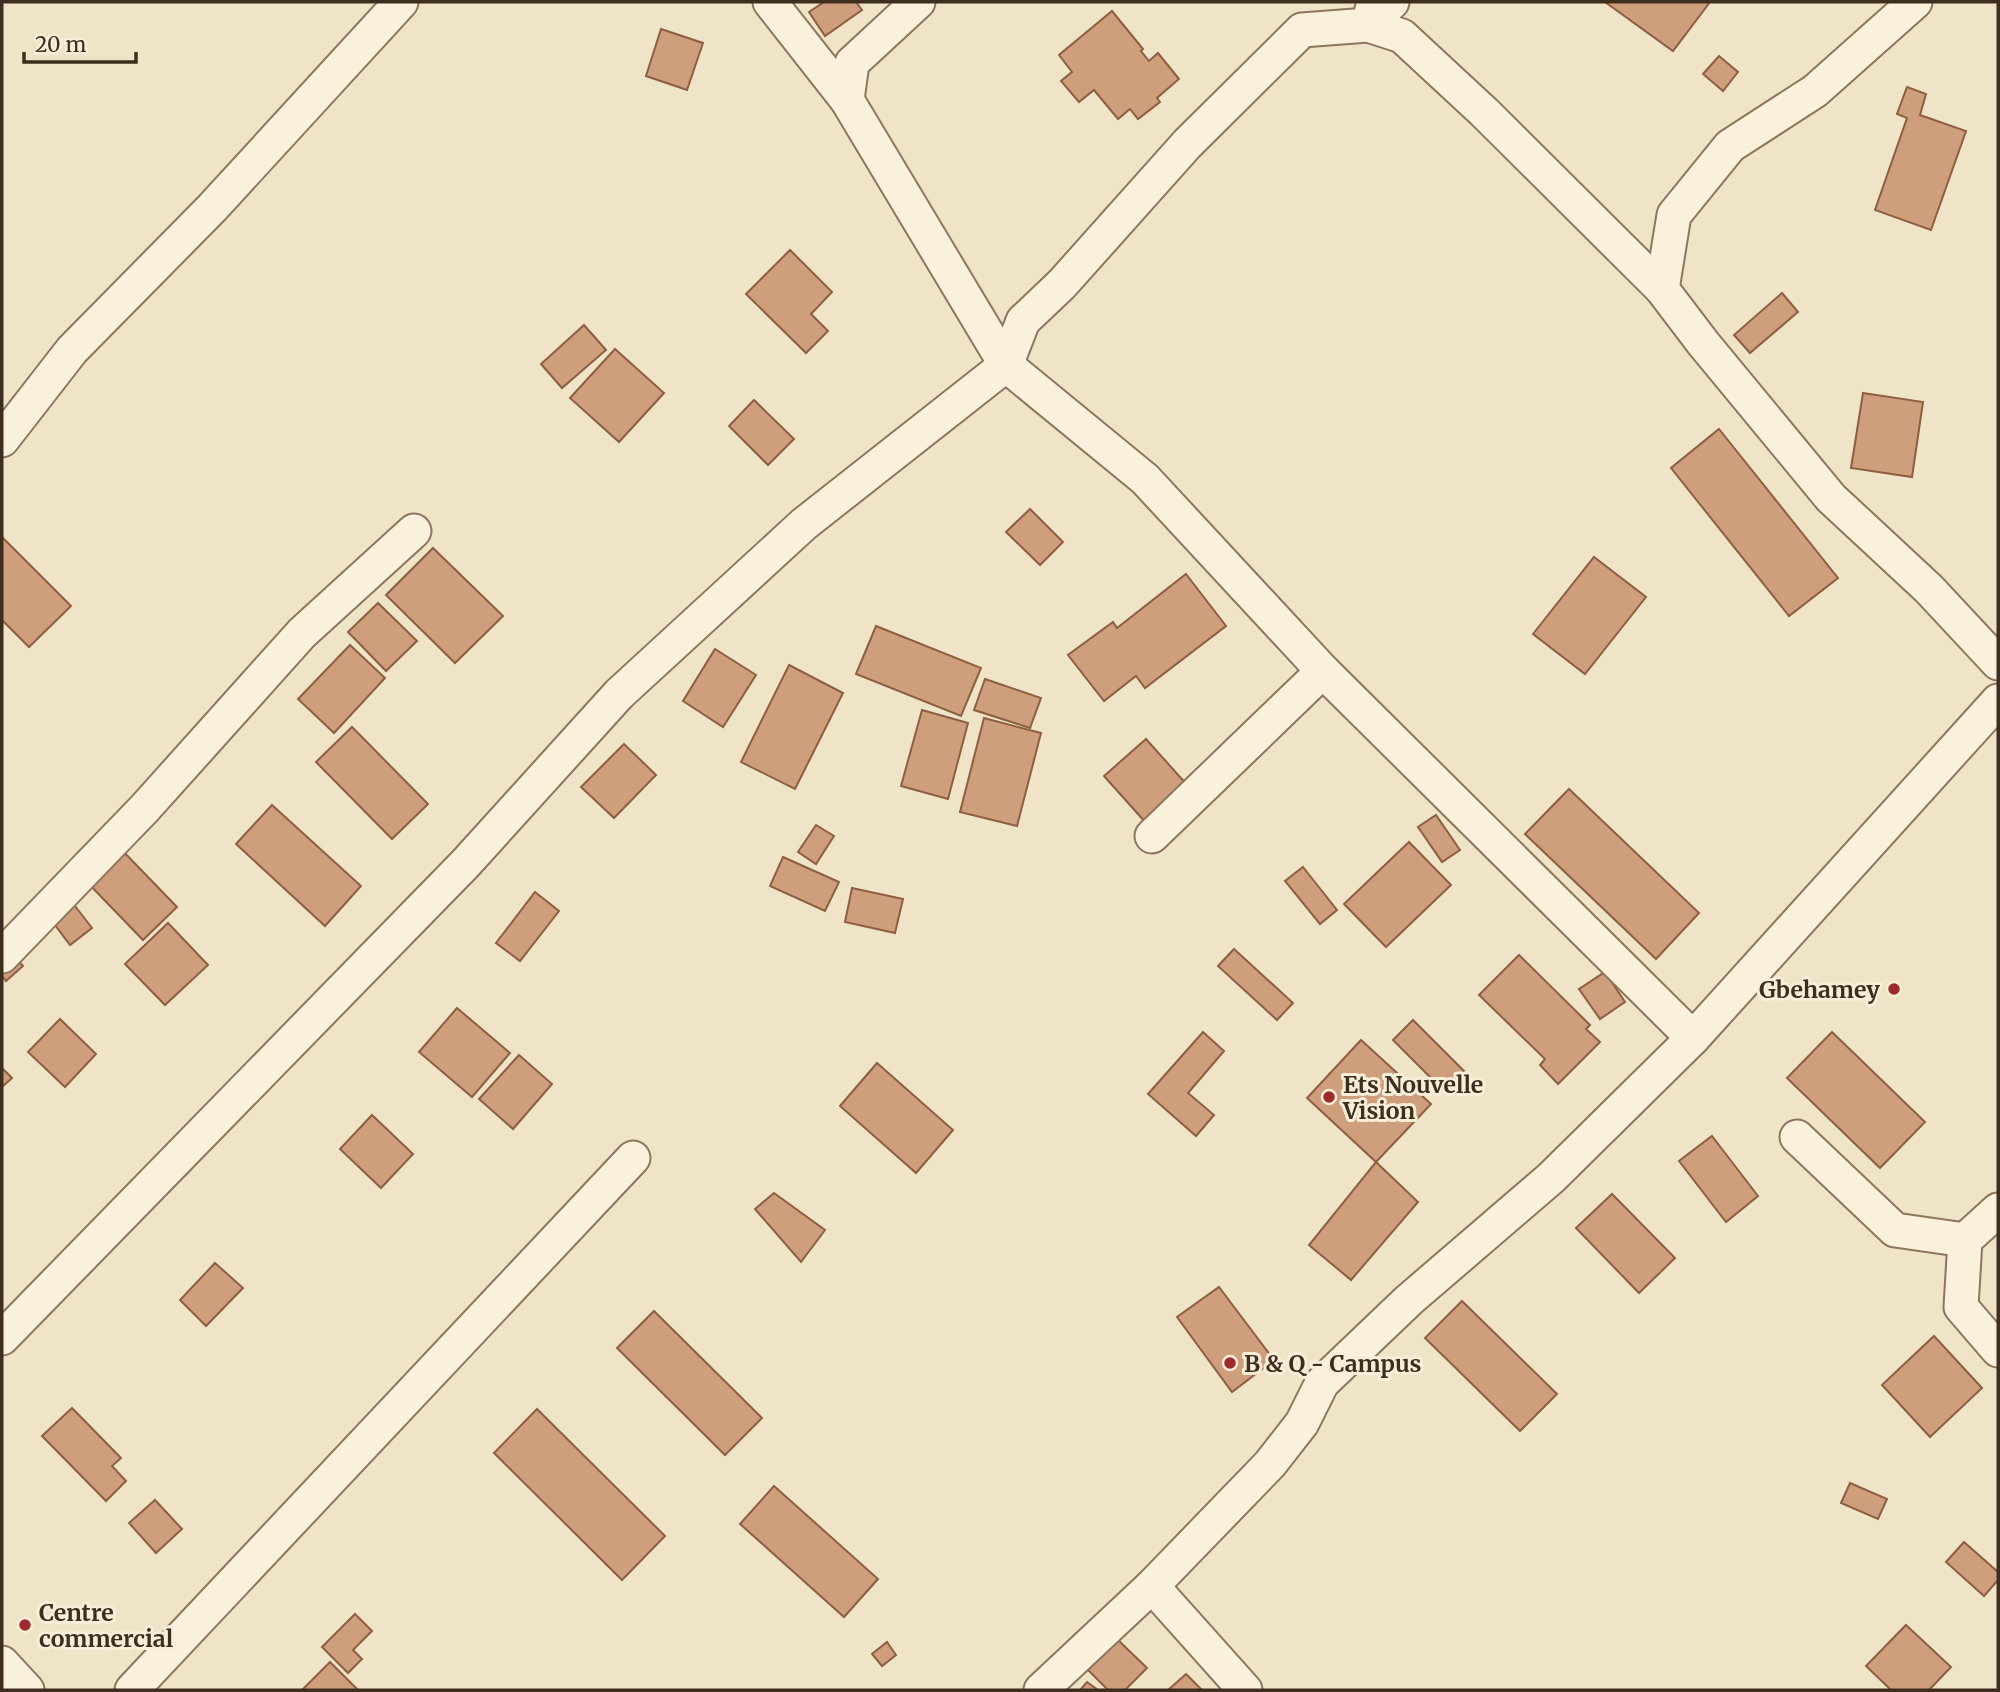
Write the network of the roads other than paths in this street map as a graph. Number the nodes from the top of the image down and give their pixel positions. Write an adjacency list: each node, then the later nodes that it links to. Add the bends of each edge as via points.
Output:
1 (401, 2): 10 (street, via 212,208 72,350)
2 (770, 2): 7 (street)
3 (918, 2): 7 (street, via 852,63)
4 (1392, 2): 6 (street)
5 (1915, 2): 8 (street, via 1815,91 1730,146 1674,215)
6 (1371, 14): 8 (street, via 1484,111); 9 (street, via 1302,30 1187,144 1023,321)
7 (847, 100): 9 (street)
8 (1662, 289): 12 (street, via 1831,498 1929,589)
9 (1006, 365): 13 (street, via 1145,479); 22 (street, via 804,523 619,694 465,864)
10 (2, 440)
11 (414, 531): 16 (street, via 302,633 145,808)
12 (1998, 663)
13 (1323, 671): 15 (street); 17 (street)
14 (1998, 701): 17 (street)
15 (1152, 836)
16 (2, 956)
17 (1693, 1038): 24 (street, via 1551,1178 1409,1300 1322,1383 1302,1423 1270,1464)
18 (1797, 1137): 21 (street, via 1895,1230)
19 (633, 1158): 27 (street)
20 (1998, 1210): 21 (street)
21 (1965, 1240): 23 (street, via 1961,1307)
22 (2, 1338)
23 (1998, 1350)
24 (1152, 1586): 28 (street); 29 (street)
25 (2, 1663): 26 (street)
26 (27, 1690)
27 (132, 1690)
28 (1041, 1690)
29 (1245, 1690)

